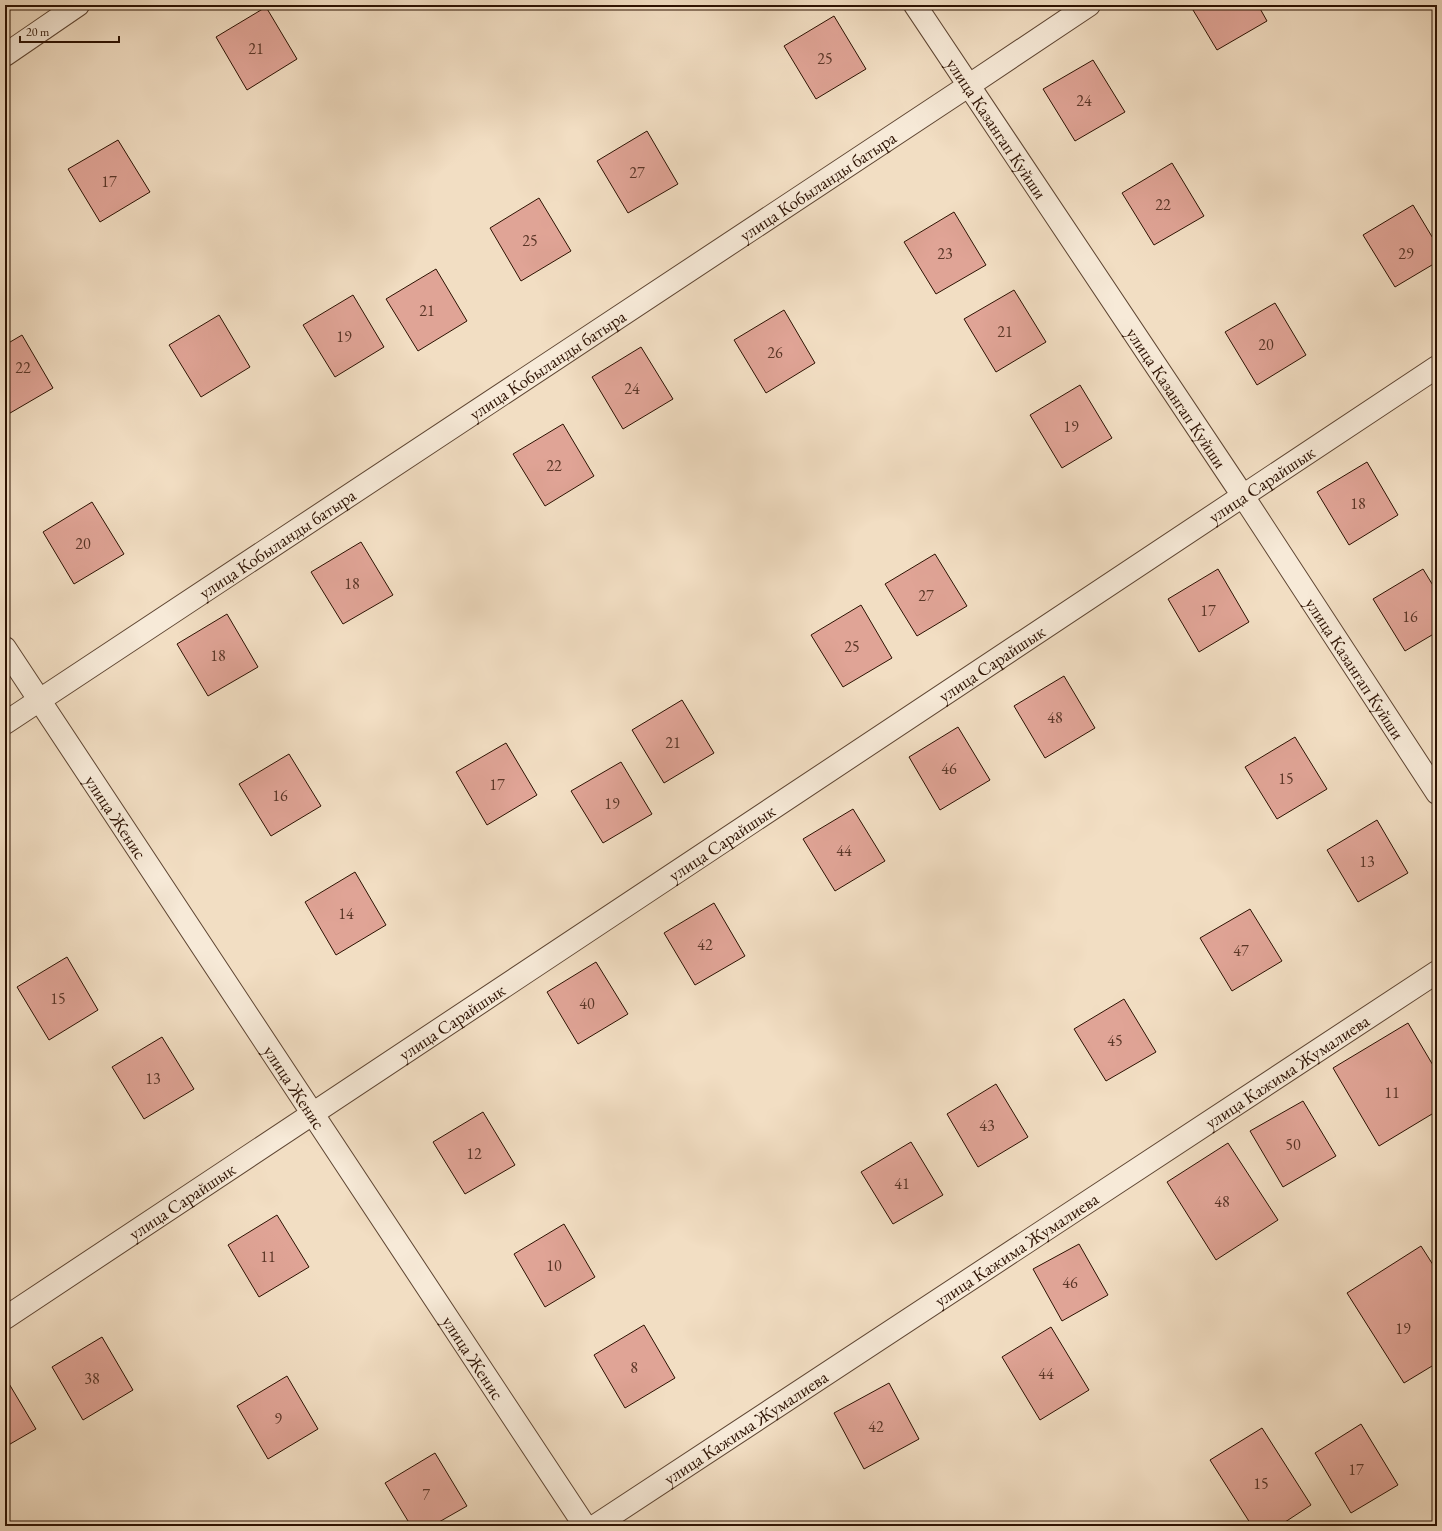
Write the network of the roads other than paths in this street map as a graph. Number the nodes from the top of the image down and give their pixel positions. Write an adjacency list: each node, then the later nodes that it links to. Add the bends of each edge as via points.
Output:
1 (915, 5): 5 (street, улица Казангап Куйши)
2 (1088, 5): 5 (street, улица Кобыланды батыра)
3 (72, 6): 4 (street)
4 (5, 55)
5 (968, 86): 7 (street, улица Казангап Куйши); 9 (street, улица Кобыланды батыра)
6 (1437, 367): 7 (street, улица Сарайшык)
7 (1243, 496): 11 (street, улица Казангап Куйши); 13 (street, улица Сарайшык)
8 (5, 648): 9 (street, улица Женис)
9 (40, 701): 10 (street, улица Кобыланды батыра); 13 (street, улица Женис)
10 (5, 723)
11 (1437, 793)
12 (1437, 972): 16 (street, улица Кажима Жумалиева)
13 (312, 1114): 14 (street, улица Сарайшык); 15 (street, улица Женис)
14 (5, 1318)
15 (585, 1526)
16 (595, 1526)

